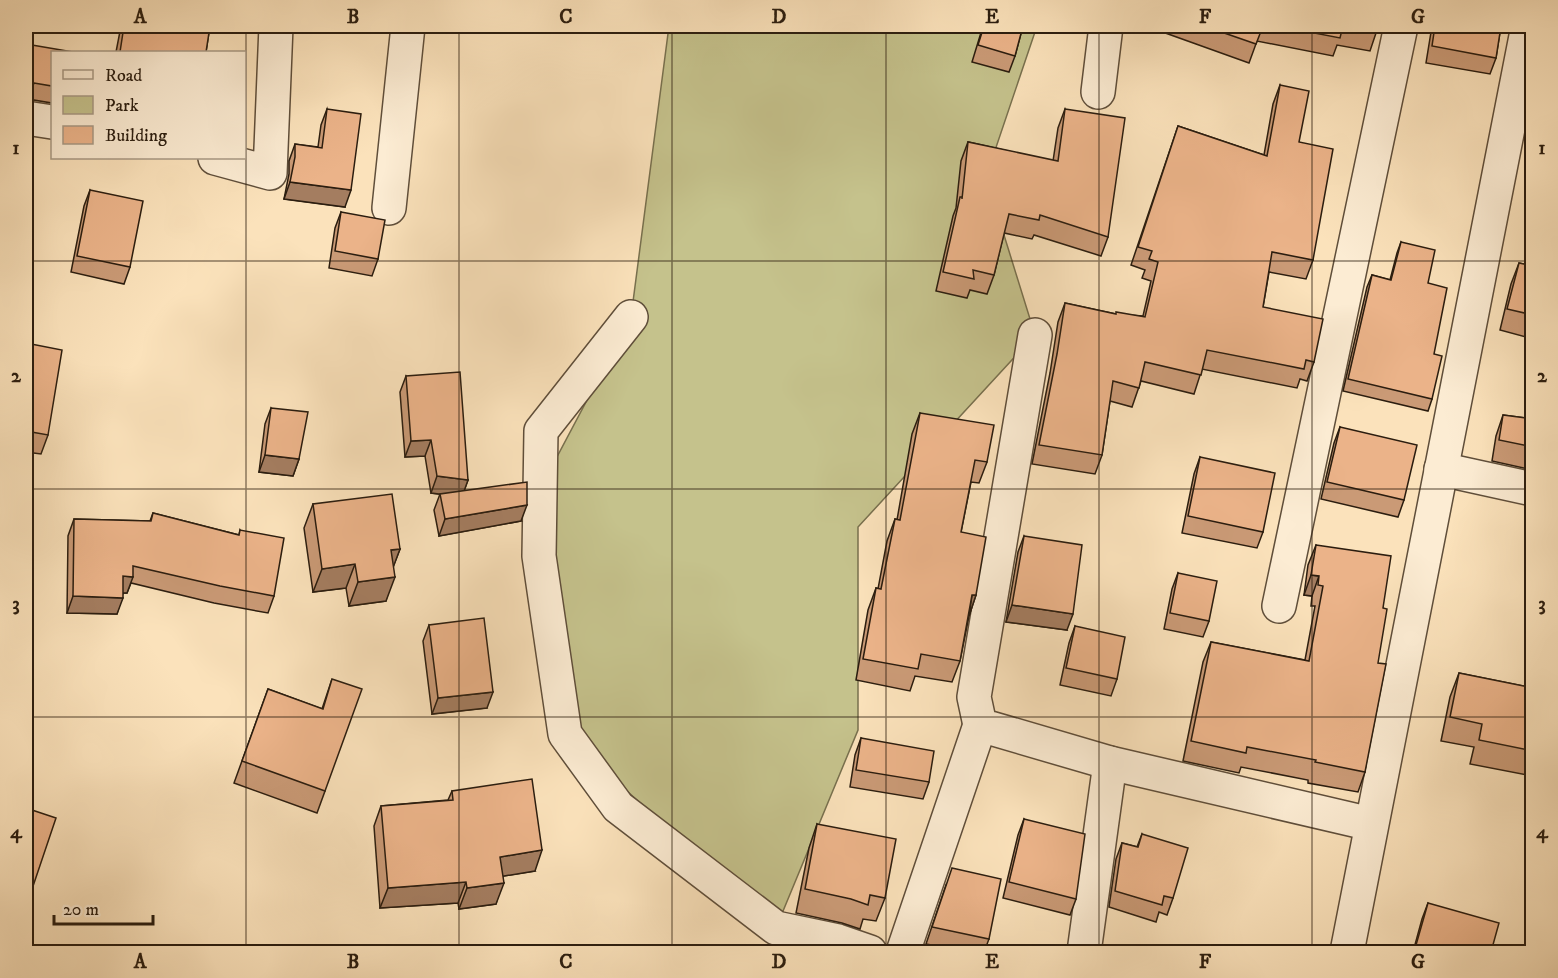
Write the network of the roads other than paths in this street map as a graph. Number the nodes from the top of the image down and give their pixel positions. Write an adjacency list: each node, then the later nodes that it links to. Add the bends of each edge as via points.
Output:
1 (276, 26): 9 (street, via 270,173)
2 (408, 26): 10 (street)
3 (1106, 26): 6 (street)
4 (1401, 26): 15 (street)
5 (1528, 26): 13 (street)
6 (1098, 92)
7 (26, 118): 8 (street)
8 (51, 122)
9 (219, 159)
10 (389, 208)
11 (631, 317): 19 (street, via 541,431 539,556 565,734 618,807 776,928)
12 (1035, 334): 16 (street, via 974,697)
13 (1441, 469): 14 (street); 18 (street)
14 (1533, 489)
15 (1279, 606)
16 (980, 725): 17 (street); 21 (street)
17 (1110, 763): 18 (street); 22 (street)
18 (1371, 824): 23 (street)
19 (832, 947): 20 (street)
20 (870, 952)
21 (903, 952)
22 (1084, 952)
23 (1347, 952)

